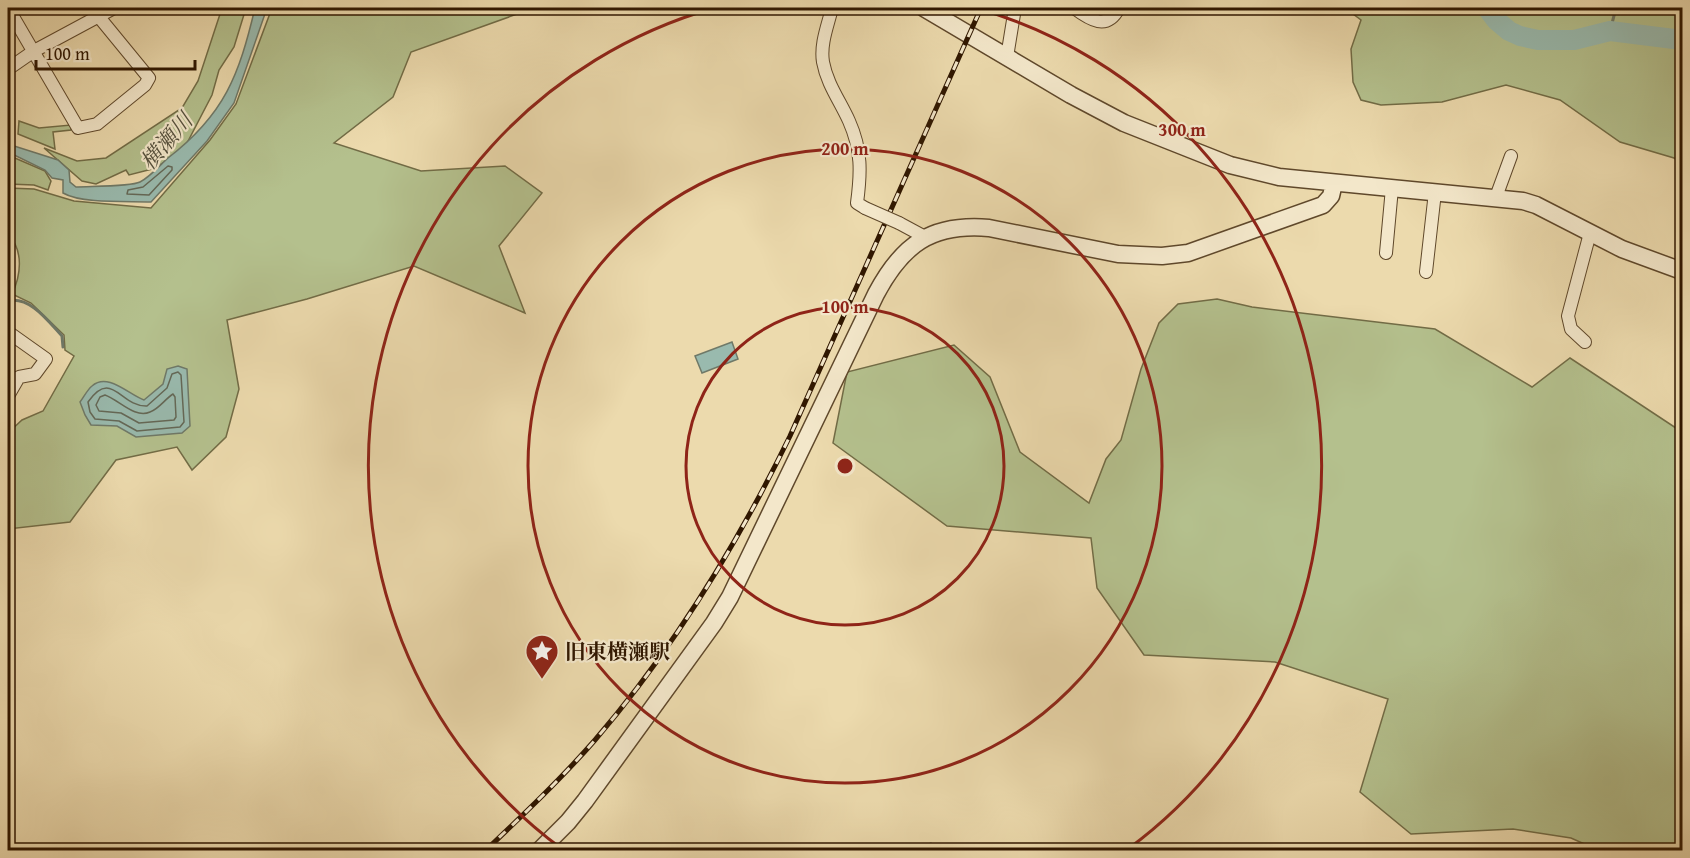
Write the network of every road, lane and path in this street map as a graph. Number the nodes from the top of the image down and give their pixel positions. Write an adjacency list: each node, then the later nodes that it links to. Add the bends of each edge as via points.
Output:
1 (8, 8): 9 (street)
2 (114, 8): 8 (street)
3 (832, 8): 18 (street, bridge, via 823,60 827,79 856,141 861,170 857,203)
4 (924, 8): 10 (street)
5 (1015, 8): 10 (street)
6 (1074, 8): 7 (street, via 1092,20 1103,21 1115,16)
7 (1119, 8)
8 (99, 17): 9 (street); 9 (street, via 149,78 97,124 78,128)
9 (34, 51): 11 (street)
10 (1007, 57): 13 (street, via 1124,123 1230,165 1279,177)
11 (8, 69)
12 (1511, 156): 16 (street)
13 (1334, 183): 14 (street); 18 (street, via 1331,196 1323,205 1188,253 1118,254 980,227 954,228)
14 (1392, 188): 15 (street); 19 (street)
15 (1435, 192): 16 (street); 21 (street)
16 (1496, 197): 17 (street, via 1536,205)
17 (1590, 232): 20 (street, via 1636,256); 23 (street, via 1568,316 1571,329)
18 (925, 237): 25 (street, via 898,258 886,275 714,623 585,801)
19 (1386, 254)
20 (1683, 271)
21 (1426, 272)
22 (8, 332): 24 (street, via 46,359 35,374 19,377)
23 (1585, 342)
24 (8, 396)
25 (540, 850)

